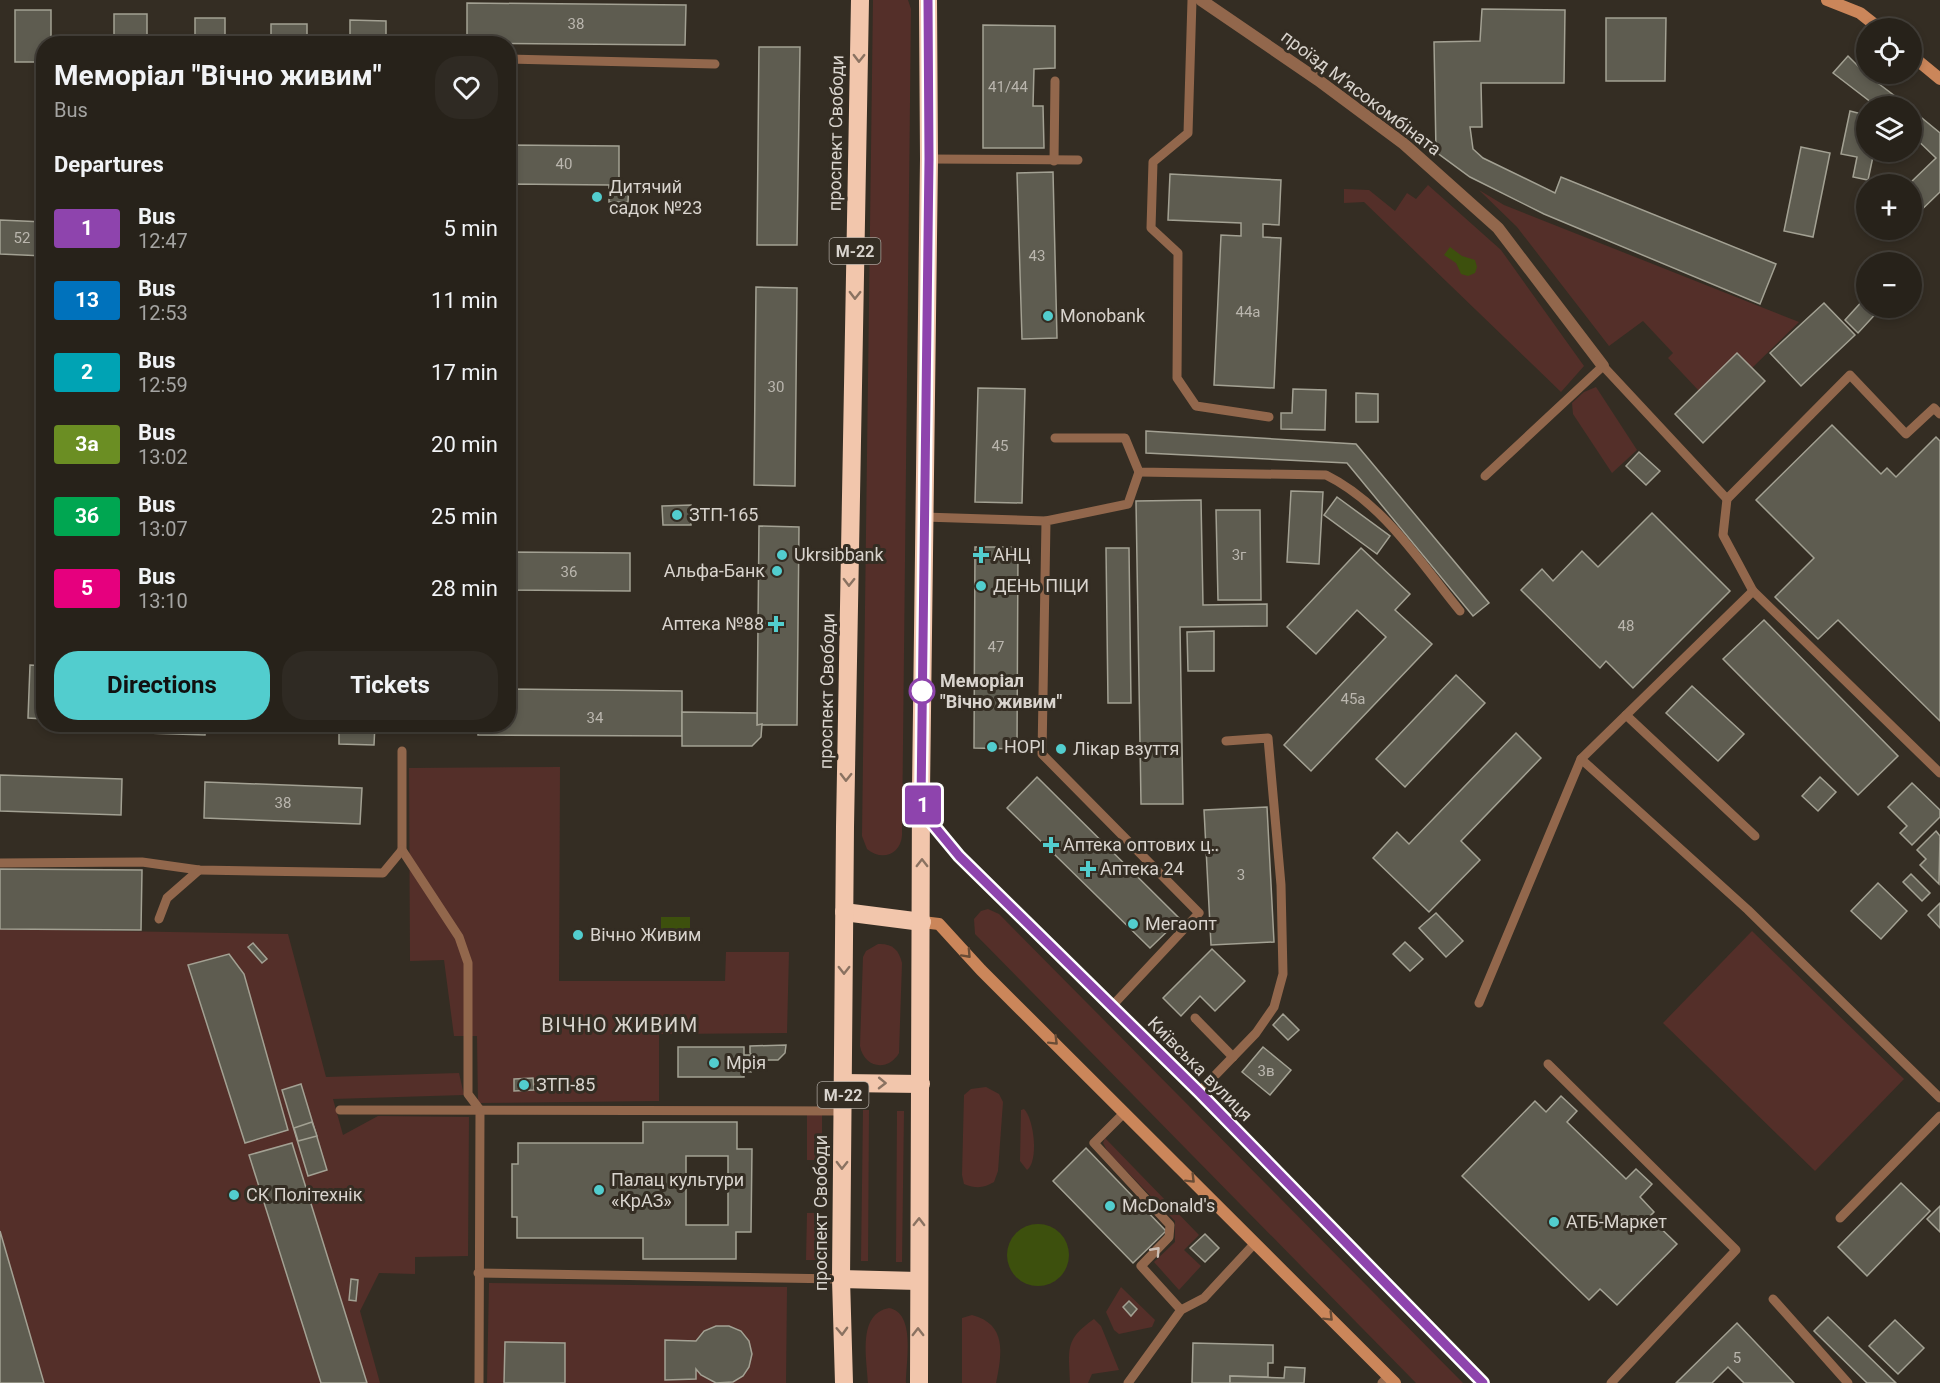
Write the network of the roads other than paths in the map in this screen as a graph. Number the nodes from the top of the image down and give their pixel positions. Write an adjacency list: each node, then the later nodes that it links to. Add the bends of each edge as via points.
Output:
1 (860, 0): 36 (highway, проспект Свободи / М-22, one-way to 36)
2 (928, 0): 12 (highway)
3 (1192, 0): 17 (lane, via 1188,133 1153,162 1151,228 1178,253 1177,378 1196,406)
4 (1201, 0): 15 (street, проїзд Мʼясокомбіната, via 1404,144 1498,228)
5 (1827, 0): 6 (main road)
6 (1865, 18)
7 (516, 59): 8 (lane)
8 (715, 64)
9 (1922, 64): 10 (main road)
10 (1940, 79)
11 (1055, 81): 14 (lane)
12 (929, 159): 14 (lane); 22 (highway)
13 (1078, 160): 14 (lane)
14 (1054, 161)
15 (1603, 366): 20 (lane); 21 (lane)
16 (1940, 414): 21 (lane, via 1934,408 1906,434 1850,375)
17 (1269, 417)
18 (1055, 438): 19 (lane, via 1125,438)
19 (1139, 472): 23 (lane, via 1128,504); 25 (lane, via 1326,475 1350,486 1378,511)
20 (1485, 476)
21 (1727, 499): 24 (lane, via 1723,535)
22 (924, 517): 23 (lane); 31 (highway)
23 (1046, 521): 40 (lane, via 1042,754 1199,913)
24 (1753, 591): 26 (lane); 30 (lane)
25 (1460, 611)
26 (1626, 715): 29 (lane); 32 (lane)
27 (1226, 741): 42 (lane, via 1268,738 1281,885 1283,974 1274,1007)
28 (402, 751): 33 (lane)
29 (1581, 759): 39 (lane); 47 (lane, via 1748,910)
30 (1940, 773)
31 (921, 802): 38 (highway, one-way to 31); 40 (main road, Київська вулиця, via 930,821 959,856)
32 (1755, 836)
33 (402, 850): 35 (lane, via 383,873); 49 (lane, via 459,937 468,963 468,1095)
34 (0, 863): 35 (lane, via 142,862)
35 (199, 870): 37 (lane, via 167,898)
36 (844, 912): 38 (highway); 44 (highway, проспект Свободи / М-22, one-way to 44)
37 (159, 919)
38 (922, 922): 45 (highway); 51 (main road, one-way to 51, via 939,924)
39 (1479, 1003)
40 (1112, 1006): 46 (main road, Київська вулиця)
41 (1195, 1018): 42 (lane)
42 (1233, 1057): 46 (lane)
43 (1548, 1064): 66 (lane, via 1736,1250)
44 (843, 1083): 45 (highway, one-way to 45); 50 (highway, проспект Свободи / М-22)
45 (921, 1084): 57 (highway, one-way to 45)
46 (1199, 1092): 65 (main road, Київська вулиця)
47 (1940, 1098)
48 (340, 1110): 49 (lane)
49 (480, 1110): 50 (lane); 55 (lane)
50 (842, 1111): 56 (highway, проспект Свободи / М-22, one-way to 56)
51 (1125, 1112): 54 (main road, one-way to 54); 59 (lane, one-way to 51, via 1142,1266 1168,1237 1170,1225 1094,1143)
52 (1940, 1116): 53 (lane)
53 (1840, 1218)
54 (1255, 1243): 59 (lane, via 1204,1298); 60 (main road, one-way to 60)
55 (478, 1273): 56 (lane); 61 (lane)
56 (841, 1279): 57 (highway); 62 (highway, проспект Свободи / М-22, one-way to 62)
57 (918, 1281): 63 (highway, one-way to 57)
58 (1773, 1299): 67 (lane)
59 (1181, 1310): 64 (lane)
60 (1388, 1381)
61 (479, 1383)
62 (844, 1383)
63 (919, 1383)
64 (1128, 1383)
65 (1483, 1383)
66 (1611, 1383)
67 (1848, 1383)

